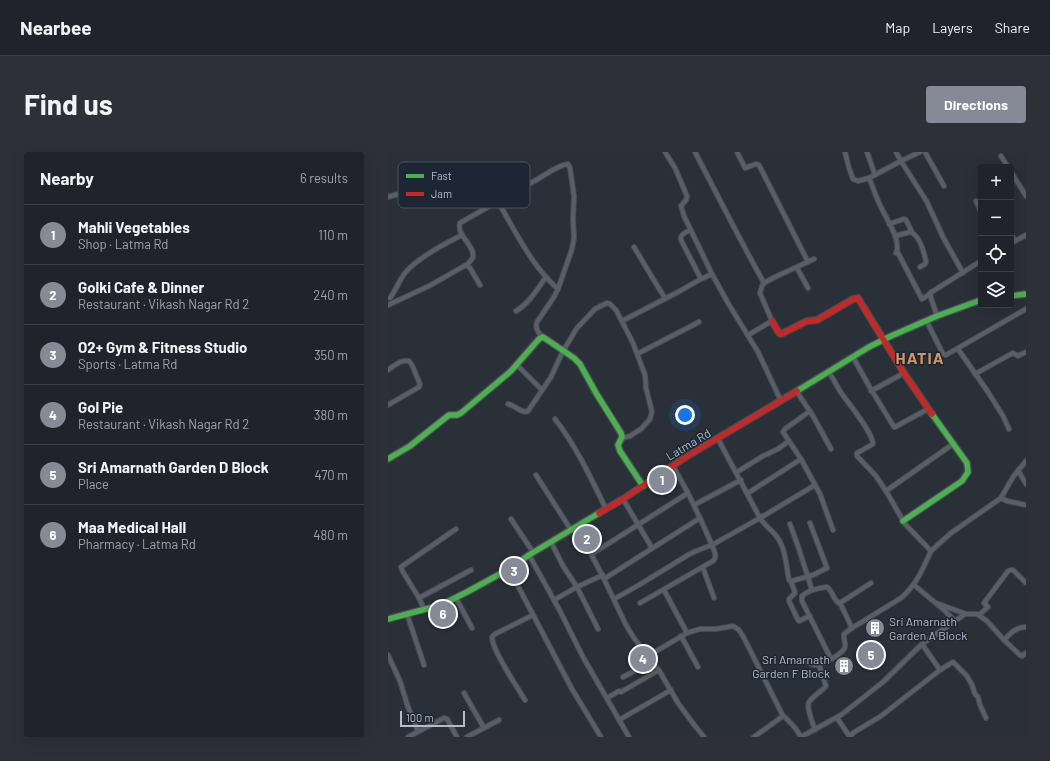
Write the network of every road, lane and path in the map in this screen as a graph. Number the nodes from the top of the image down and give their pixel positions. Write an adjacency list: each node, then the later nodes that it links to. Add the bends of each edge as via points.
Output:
1 (666, 152): 25 (street, via 687,196 681,207)
2 (695, 152): 42 (street)
3 (737, 152): 33 (street, via 746,168 759,165)
4 (845, 152): 14 (street, via 853,179 858,181)
5 (867, 152): 12 (street)
6 (896, 152): 10 (street)
7 (920, 152): 10 (street)
8 (925, 152): 16 (street)
9 (1001, 156): 11 (street)
10 (901, 161): 12 (street); 38 (street, via 927,202 943,238)
11 (1006, 164)
12 (875, 175): 14 (street)
13 (1014, 177): 18 (street)
14 (869, 178): 24 (street)
15 (530, 183): 45 (street, via 567,164 570,166 574,196 574,238)
16 (944, 186)
17 (398, 194): 19 (street)
18 (1026, 196)
19 (388, 197)
20 (976, 201): 21 (street)
21 (978, 205)
22 (485, 208): 27 (street, via 460,223)
23 (502, 208): 40 (street, via 528,254)
24 (889, 224): 26 (street, via 904,219); 29 (street)
25 (691, 230): 39 (street); 41 (street, via 680,237)
26 (912, 232): 29 (street); 36 (street, via 924,253 926,263)
27 (462, 235): 35 (street, via 473,256); 49 (street, via 434,250 409,268)
28 (1026, 235): 30 (street)
29 (895, 236): 46 (street, via 897,252 922,299)
30 (1014, 241)
31 (634, 247): 50 (street)
32 (814, 260): 33 (street)
33 (808, 262): 37 (street)
34 (978, 263): 38 (street)
35 (467, 265): 43 (street); 49 (street, via 429,286)
36 (920, 267)
37 (797, 268): 42 (street); 44 (street)
38 (963, 273): 46 (street)
39 (712, 274): 41 (street); 60 (street)
40 (546, 277): 45 (street); 54 (street, via 531,298)
41 (701, 279): 50 (street)
42 (764, 283): 58 (street, via 760,293)
43 (480, 285)
44 (808, 288)
45 (558, 289): 61 (street, via 537,322 536,330)
46 (930, 294): 55 (street)
47 (1026, 294): 48 (street)
48 (1014, 296)
49 (390, 298): 52 (street)
50 (665, 298): 57 (street)
51 (978, 301): 55 (street, Latma Rd)
52 (388, 305)
53 (1026, 309): 63 (street)
54 (516, 311)
55 (937, 316): 56 (street, Latma Rd)
56 (926, 320): 62 (street, Latma Rd); 63 (street, via 943,354 948,355)
57 (622, 321): 64 (street, via 612,306 607,303 603,305 577,328); 66 (street)
58 (772, 321): 60 (street); 62 (street, via 781,334 807,321 817,320 857,298)
59 (699, 322): 66 (street)
60 (748, 335): 76 (street)
61 (542, 337): 64 (street); 68 (street)
62 (884, 340): 67 (street, Latma Rd); 71 (street)
63 (958, 348): 72 (street)
64 (563, 351): 73 (street); 83 (street, via 580,364)
65 (1026, 352): 72 (street, via 1018,356 1012,353)
66 (637, 354): 83 (street, via 645,375 652,415 641,429)
67 (854, 357): 70 (street, Latma Rd); 74 (street)
68 (516, 364): 73 (street); 88 (street, via 461,413 449,415 410,446)
69 (388, 370): 78 (street, via 405,360 409,361 420,384)
70 (829, 372): 75 (street, Latma Rd); 99 (street, via 873,441 873,444 857,456)
71 (904, 373): 74 (street); 79 (street)
72 (975, 374): 82 (street)
73 (542, 390): 77 (street, via 530,410 526,412)
74 (872, 391): 79 (street, via 894,427)
75 (798, 392): 76 (street, Latma Rd); 80 (street)
76 (781, 401): 84 (street, Latma Rd)
77 (508, 404)
78 (388, 405)
79 (928, 409): 86 (street)
80 (810, 411): 85 (street, via 783,431); 87 (street)
81 (555, 419): 106 (street, via 574,448)
82 (1009, 429)
83 (622, 438): 98 (street, via 618,444 620,451)
84 (718, 439): 91 (street, Latma Rd); 93 (street)
85 (789, 441): 89 (street); 93 (street)
86 (953, 444): 99 (street); 110 (street, via 967,463 967,475)
87 (831, 449)
88 (388, 459)
89 (801, 459): 97 (street); 100 (street)
90 (1026, 462): 92 (street)
91 (673, 466): 98 (street, Latma Rd); 101 (street)
92 (1018, 470): 96 (street); 102 (street)
93 (737, 472): 95 (street)
94 (536, 475): 116 (street)
95 (741, 480): 100 (street); 104 (street)
96 (1026, 484)
97 (816, 485): 108 (street); 117 (street)
98 (643, 486): 103 (street, Latma Rd)
99 (886, 491): 110 (street)
100 (748, 493): 108 (street)
101 (688, 494): 104 (street); 114 (street)
102 (1001, 498): 105 (street); 121 (street, via 951,533)
103 (623, 499): 106 (street, Latma Rd); 114 (street)
104 (694, 505): 107 (street)
105 (1026, 505)
106 (606, 509): 113 (street, Latma Rd)
107 (700, 518): 119 (street); 120 (street)
108 (760, 518): 119 (street); 129 (street, via 778,538)
109 (511, 519): 122 (street)
110 (903, 521): 121 (street)
111 (810, 523): 128 (street, via 827,567)
112 (790, 524): 128 (street)
113 (576, 526): 116 (street, Latma Rd); 123 (street)
114 (638, 526): 120 (street); 123 (street)
115 (456, 530): 136 (street, via 401,567)
116 (571, 530): 118 (street, Latma Rd)
117 (833, 530)
118 (551, 542): 122 (street, Latma Rd); 133 (street)
119 (712, 545): 124 (street, via 716,558); 139 (street, via 692,553)
120 (652, 548): 127 (street)
121 (931, 551): 132 (street)
122 (531, 553): 125 (street, Latma Rd); 140 (street)
123 (592, 554): 127 (street)
124 (703, 568): 134 (street); 138 (street)
125 (508, 569): 137 (street, Latma Rd); 148 (street)
126 (471, 570): 136 (street)
127 (604, 577): 133 (street); 139 (street)
128 (807, 577): 129 (street); 135 (street)
129 (791, 581): 149 (street, via 794,593 789,601 798,620)
130 (872, 583): 141 (street)
131 (1026, 583): 147 (street, via 1013,570 1008,571 984,603 988,607)
132 (914, 584): 143 (street); 154 (street, via 901,598)
133 (577, 588): 140 (street); 155 (street)
134 (664, 590): 142 (street); 156 (street)
135 (812, 590): 141 (street, via 828,588); 149 (street, via 802,596)
136 (419, 598): 144 (street)
137 (456, 598): 144 (street, Latma Rd); 153 (street)
138 (714, 598)
139 (614, 599): 162 (street, via 626,625)
140 (554, 600): 174 (street)
141 (839, 602): 154 (street)
142 (640, 603)
143 (939, 606): 146 (street, via 936,603); 151 (street)
144 (424, 610): 145 (street, Latma Rd)
145 (407, 614): 150 (street, Latma Rd); 167 (street)
146 (966, 614): 147 (street); 151 (street)
147 (977, 614): 158 (street)
148 (534, 615): 175 (street, via 492,637 492,642); 187 (street, via 572,689)
149 (810, 616): 163 (street)
150 (388, 619)
151 (955, 621): 159 (street)
152 (1026, 627): 158 (street, via 1019,627)
153 (472, 628)
154 (852, 628): 163 (street, via 844,634 844,650)
155 (598, 629)
156 (687, 633): 157 (street); 176 (street, via 700,629 732,626 737,628)
157 (681, 636): 162 (street); 168 (street)
158 (1004, 640): 160 (street, via 1020,655)
159 (922, 644): 170 (street); 177 (street, via 883,682)
160 (1026, 653)
161 (388, 655): 183 (street)
162 (648, 656): 164 (street)
163 (831, 659): 166 (street)
164 (651, 660): 169 (street); 171 (street, via 648,658 642,661 642,667)
165 (806, 662): 166 (street)
166 (819, 664): 182 (street, via 826,686 808,704)
167 (424, 666)
168 (698, 667)
169 (659, 670): 172 (street); 174 (street)
170 (940, 670): 177 (street, via 850,737); 178 (street, via 953,662 967,676)
171 (623, 677)
172 (671, 690): 180 (street); 189 (street)
173 (464, 693): 181 (street)
174 (607, 698): 180 (street)
175 (525, 700)
176 (783, 716): 190 (street); 191 (street)
177 (837, 718): 182 (street)
178 (986, 718)
179 (499, 720): 181 (street)
180 (619, 720): 188 (street)
181 (484, 728): 186 (street)
182 (815, 730): 191 (street)
183 (418, 731): 184 (street); 185 (street, via 441,718 446,718)
184 (408, 737)
185 (457, 737)
186 (467, 737)
187 (601, 737)
188 (629, 737)
189 (704, 737)
190 (754, 737)
191 (801, 737)

